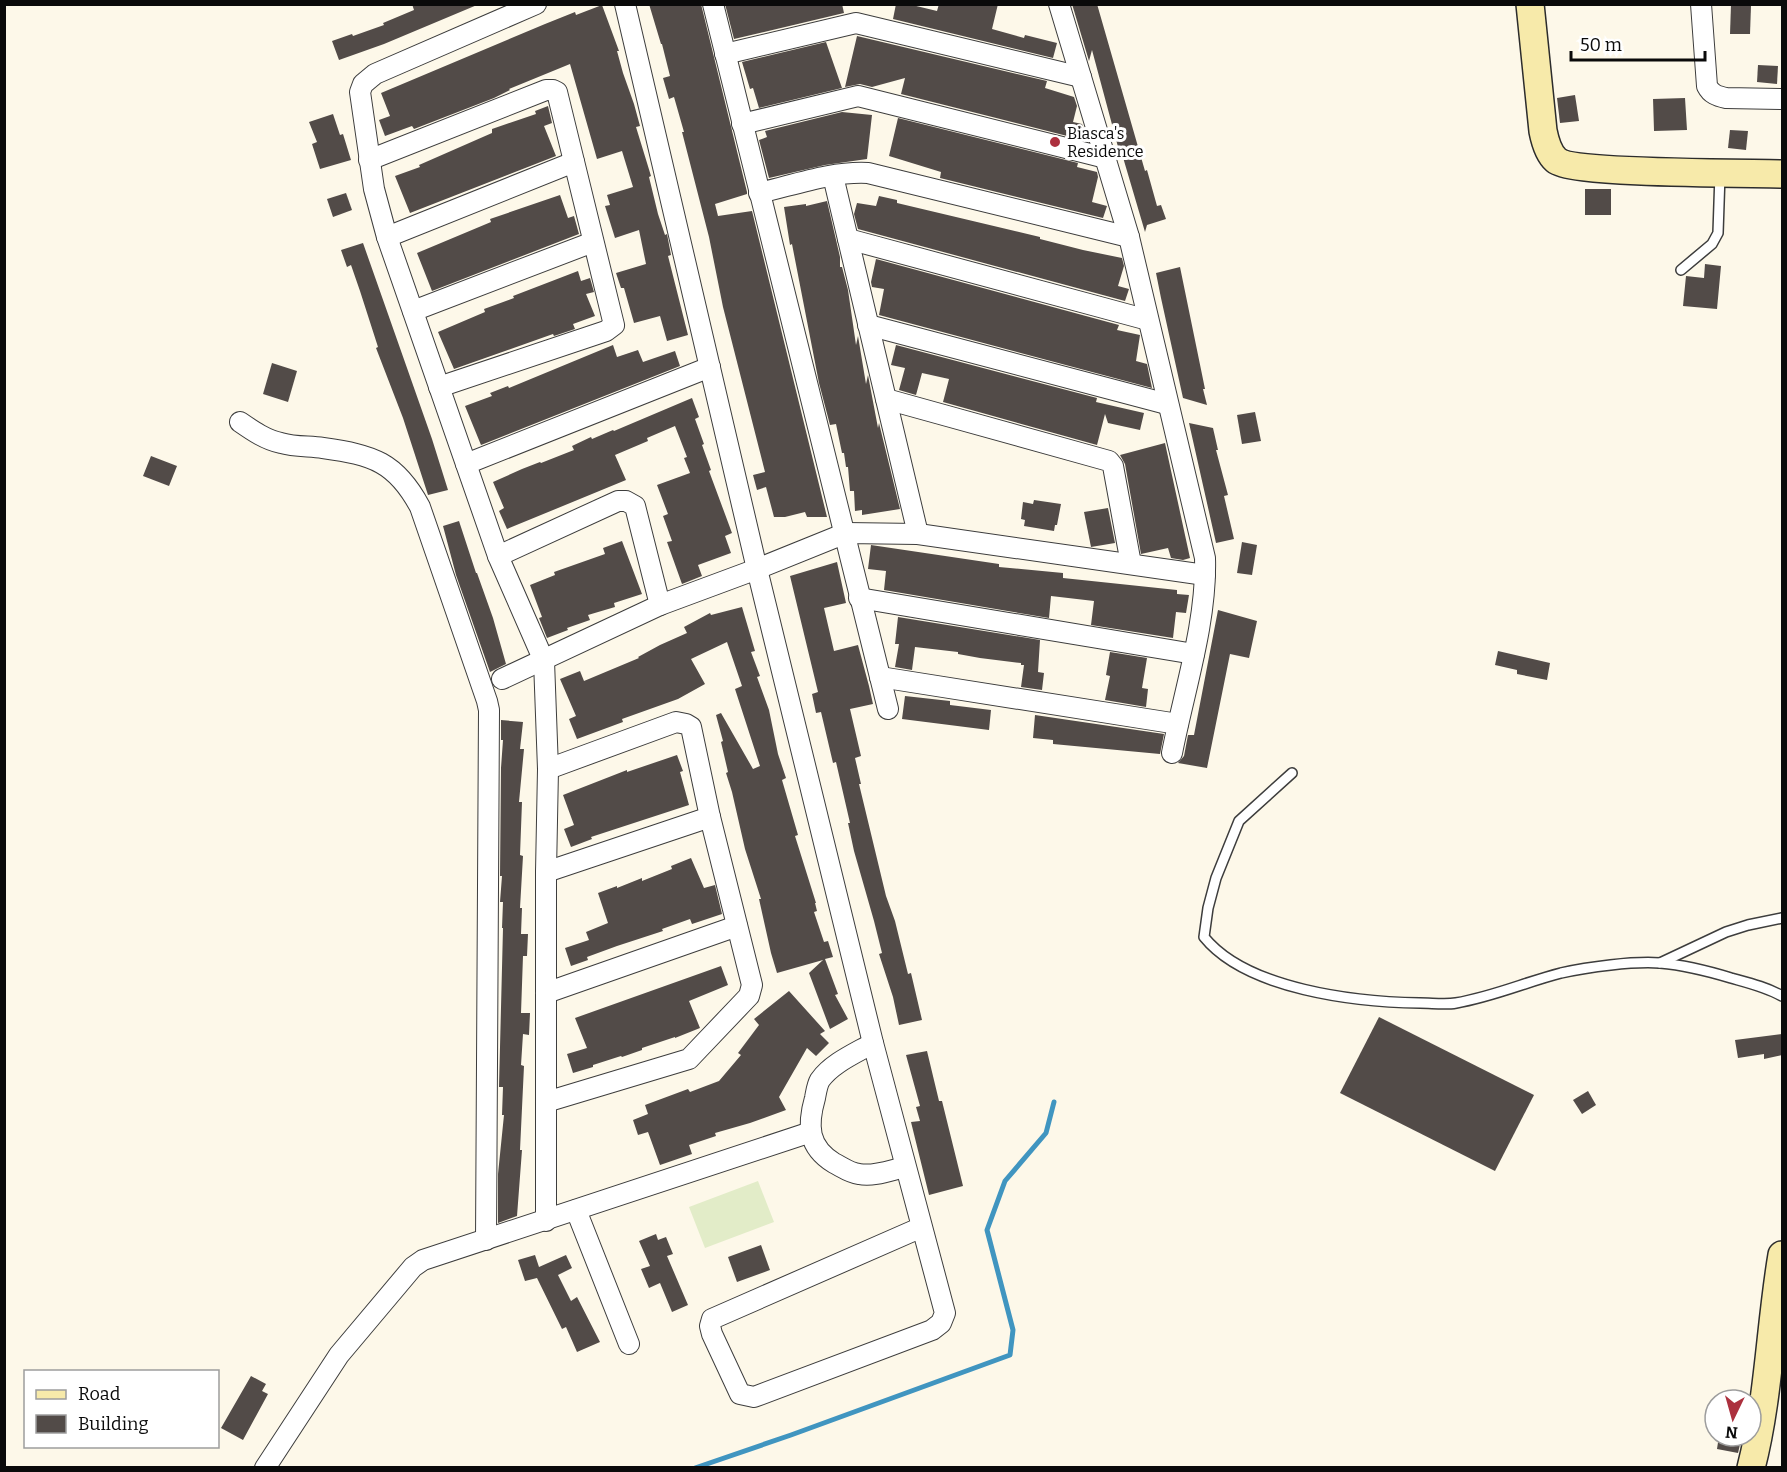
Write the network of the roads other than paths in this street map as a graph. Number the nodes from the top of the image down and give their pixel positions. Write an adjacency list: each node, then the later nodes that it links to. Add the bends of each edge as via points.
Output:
1 (536, 4): 12 (street, via 367,80 360,92)
2 (625, 4): 26 (street)
3 (713, 4): 7 (street)
4 (1059, 4): 8 (street)
5 (1530, 4): 14 (street, via 1543,131 1556,160 1570,166 1611,170)
6 (1701, 4): 9 (street, via 1710,92 1726,98)
7 (725, 54): 8 (street, via 856,23); 10 (street)
8 (1081, 77): 11 (street)
9 (1782, 99)
10 (742, 124): 11 (street, via 858,96); 17 (street)
11 (1106, 158): 19 (street)
12 (369, 160): 13 (street, via 550,89 556,92); 18 (street)
13 (574, 162): 18 (street); 21 (street)
14 (1720, 172): 15 (street); 22 (lane, via 1718,233 1712,244)
15 (1782, 174)
16 (833, 176): 17 (street); 19 (street, via 868,173); 20 (street)
17 (759, 193): 32 (street)
18 (387, 237): 23 (street)
19 (1129, 237): 24 (street)
20 (848, 239): 24 (street); 25 (street)
21 (593, 242): 23 (street); 27 (street, via 614,322 612,327)
22 (1681, 270)
23 (413, 311): 27 (street)
24 (1148, 320): 29 (street)
25 (868, 325): 28 (street); 29 (street)
26 (710, 367): 31 (street); 36 (street)
27 (439, 387): 31 (street)
28 (886, 399): 33 (street); 35 (street, via 1108,461 1113,466)
29 (1167, 404): 37 (street, via 1205,558)
30 (240, 422): 63 (street, via 280,443 380,461 410,487 487,701)
31 (466, 464): 34 (street)
32 (846, 533): 33 (street); 36 (street); 38 (street)
33 (918, 534): 35 (street)
34 (498, 556): 39 (street, via 618,501 626,501 635,506); 41 (street)
35 (1131, 564): 37 (street)
36 (757, 569): 39 (street); 56 (street)
37 (1205, 575): 40 (street)
38 (859, 598): 40 (street); 42 (street)
39 (660, 604): 41 (street)
40 (1194, 654): 45 (street)
41 (544, 661): 43 (street); 47 (street)
42 (880, 677): 44 (street); 45 (street)
43 (502, 679)
44 (888, 708)
45 (1178, 724): 46 (street)
46 (1172, 753)
47 (548, 769): 49 (street, via 681,722 691,727); 50 (street)
48 (1292, 773): 53 (lane, via 1239,821 1216,878 1204,937 1234,962 1267,978 1325,995 1382,1003 1453,1004 1560,973)
49 (710, 817): 50 (street); 52 (street)
50 (546, 872): 54 (street)
51 (1782, 918): 53 (lane, via 1726,932)
52 (736, 926): 54 (street); 57 (street, via 752,990 695,1055 683,1062)
53 (1660, 963): 55 (lane, via 1701,969)
54 (546, 993): 57 (street)
55 (1782, 996)
56 (873, 1043): 58 (street, via 838,1063 820,1081 812,1108); 59 (street)
57 (546, 1102): 61 (street)
58 (811, 1132): 59 (street, via 822,1155 845,1170 871,1174); 60 (street)
59 (905, 1167): 62 (street)
60 (576, 1210): 61 (street); 65 (street)
61 (546, 1221): 63 (street)
62 (922, 1227): 62 (street, via 945,1312 941,1323 932,1330 754,1397 740,1394 712,1334 712,1319)
63 (486, 1240): 66 (street, via 412,1267 339,1355)
64 (1782, 1255): 67 (street)
65 (629, 1344)
66 (265, 1467)
67 (1751, 1467)

